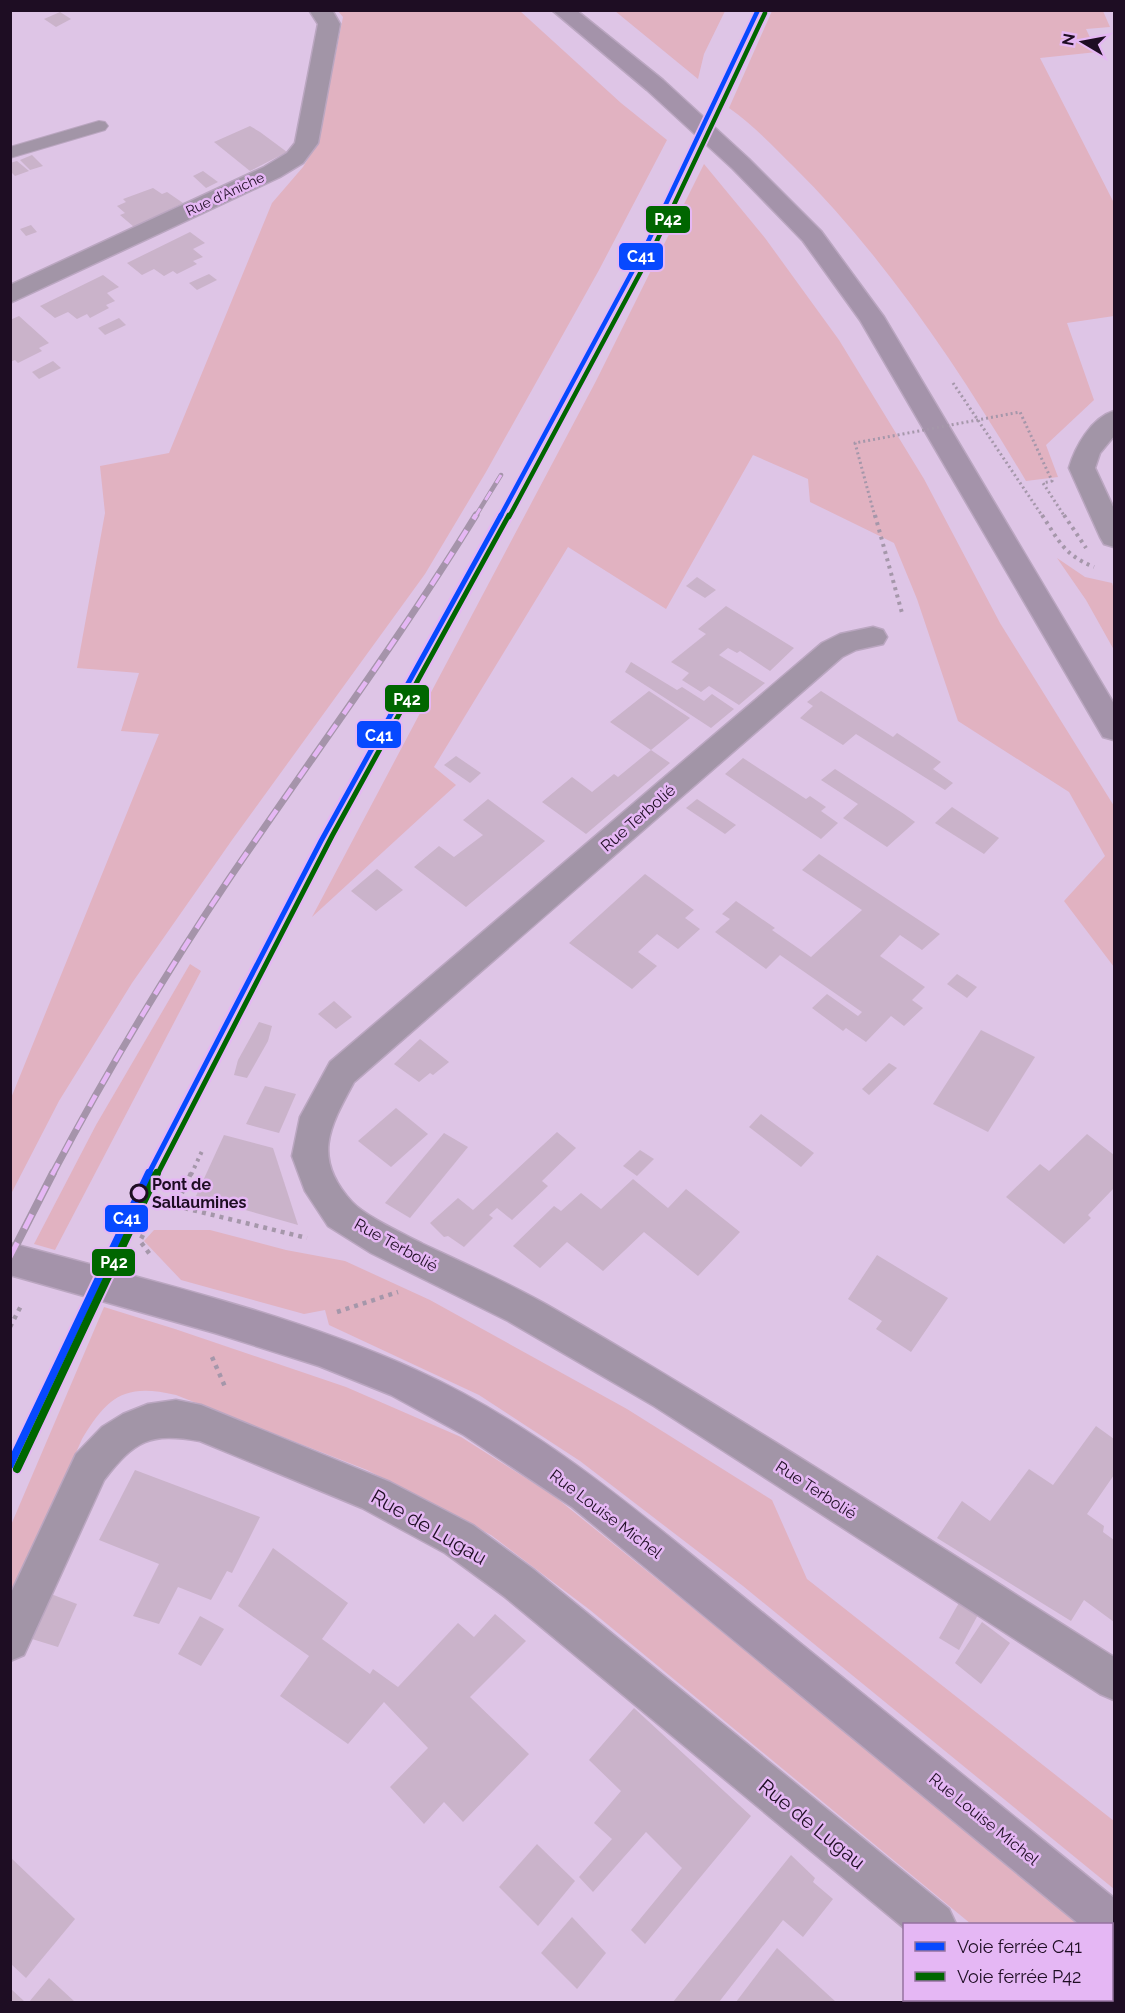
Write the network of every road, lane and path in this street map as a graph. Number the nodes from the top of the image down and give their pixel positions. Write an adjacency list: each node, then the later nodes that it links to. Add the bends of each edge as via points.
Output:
1 (319, 10): 5 (street, Rue d'Aniche, via 329,24 306,144 296,158)
2 (562, 10): 11 (main road, via 655,85 812,236 871,317)
3 (99, 126): 4 (lane)
4 (10, 153)
5 (10, 295)
6 (1109, 431): 7 (street, via 1087,450 1082,468)
7 (1114, 537)
8 (1086, 548): 9 (path, bridge, via 1043,483 1052,481 1020,412 855,443)
9 (902, 613)
10 (873, 637): 13 (street, Rue Terbolié, via 850,641 832,650 342,1072 317,1117 309,1156 318,1180 341,1215)
11 (1114, 729)
12 (202, 1151): 13 (path, via 176,1206 303,1238 319,1238)
13 (357, 1224): 20 (street, Rue Terbolié, via 384,1242 521,1309 667,1394)
14 (10, 1259): 17 (main road, Rue Louise Michel)
15 (409, 1289): 16 (path)
16 (331, 1314)
17 (215, 1316): 18 (path, via 204,1339 238,1417); 22 (main road, Rue Louise Michel, via 322,1350 404,1383 477,1422 586,1494)
18 (235, 1437): 19 (street, Rue de Lugau, via 201,1423 173,1418 128,1429 106,1446 90,1467); 21 (street, Rue de Lugau, via 376,1495 459,1539 528,1590)
19 (10, 1641)
20 (1114, 1680)
21 (933, 1923)
22 (1112, 1923)

